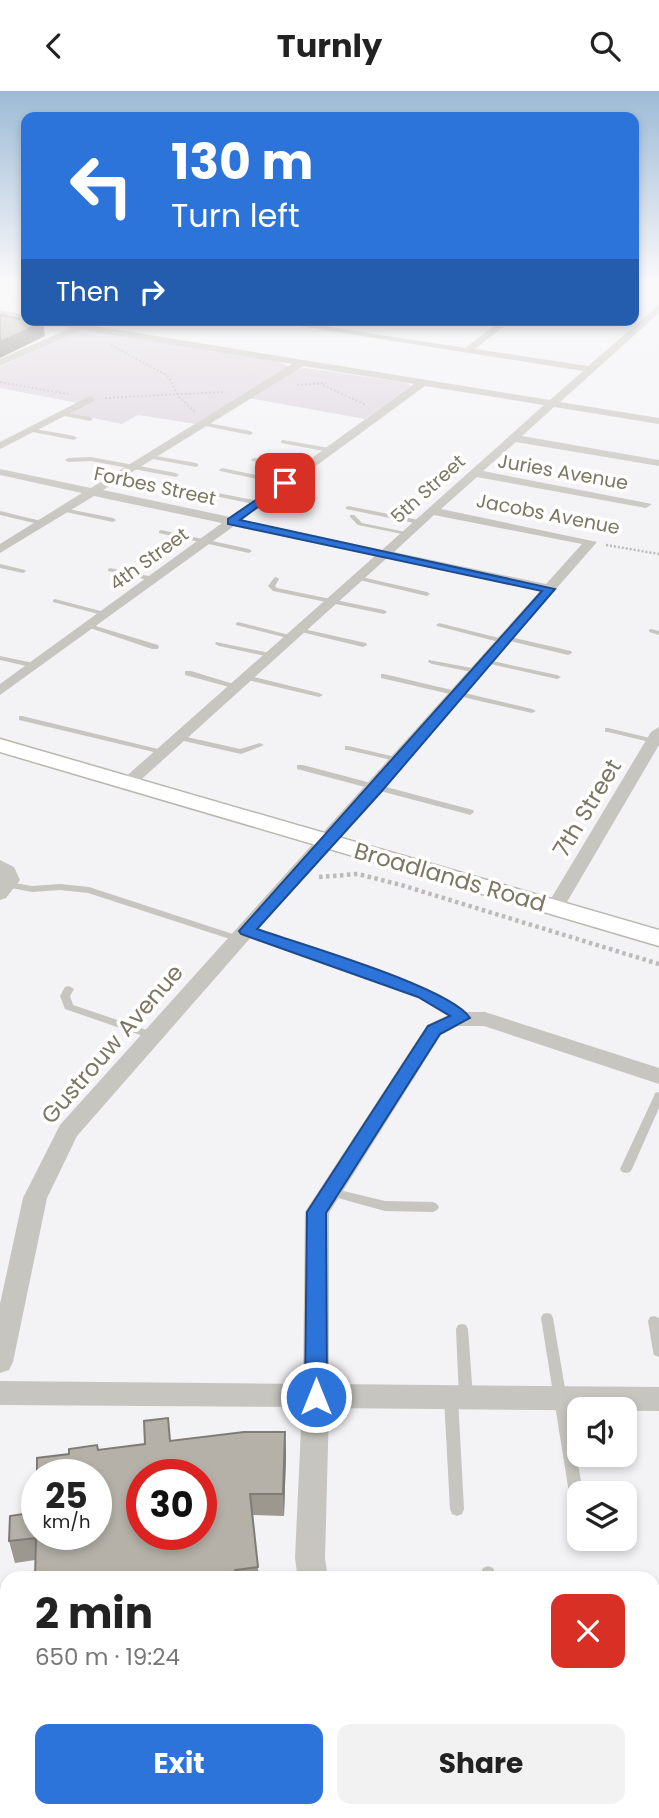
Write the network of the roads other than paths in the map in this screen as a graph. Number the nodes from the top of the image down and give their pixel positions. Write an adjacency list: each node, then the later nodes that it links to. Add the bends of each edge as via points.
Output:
1 (300, 364): 12 (street)
2 (305, 364): 6 (street)
3 (551, 364): 5 (street)
4 (593, 364): 5 (street, 5th Street)
5 (587, 369): 8 (street, 5th Street)
6 (422, 383): 8 (street); 20 (street, 4th Street)
7 (90, 399): 9 (street)
8 (551, 404): 11 (street); 17 (street, 5th Street)
9 (62, 414): 10 (lane); 13 (street)
10 (90, 419)
11 (659, 421)
12 (203, 424): 14 (lane); 21 (street)
13 (28, 431): 15 (lane); 16 (lane); 19 (street)
14 (250, 433)
15 (55, 438)
16 (74, 438)
17 (513, 438): 24 (street); 30 (street, 5th Street)
18 (283, 442): 20 (lane)
19 (0, 446)
20 (329, 450): 27 (street, 4th Street)
21 (150, 457): 25 (lane); 26 (street)
22 (68, 460): 26 (lane)
23 (254, 460): 27 (lane)
24 (659, 463)
25 (196, 465)
26 (133, 467): 31 (lane); 34 (street)
27 (303, 469): 32 (street, 4th Street)
28 (222, 470): 32 (lane)
29 (0, 473): 34 (street, Forbes Street)
30 (474, 473): 36 (street, Juries Avenue); 39 (street, 5th Street)
31 (176, 475)
32 (285, 483): 35 (street, 4th Street)
33 (192, 490): 35 (lane)
34 (93, 492): 38 (street); 43 (street, Forbes Street)
35 (258, 502): 43 (street, 4th Street)
36 (646, 504)
37 (348, 508): 44 (lane)
38 (63, 510): 42 (lane); 45 (street)
39 (430, 511): 44 (street, 5th Street); 49 (street, Jacobs Avenue)
40 (0, 513): 45 (lane)
41 (352, 516): 47 (lane, via 360,524)
42 (113, 520)
43 (232, 521): 48 (street, 4th Street); 52 (street, Forbes Street)
44 (419, 522): 47 (street, 5th Street)
45 (43, 523): 50 (street)
46 (160, 532): 48 (lane)
47 (407, 533): 52 (street, 5th Street)
48 (205, 541): 51 (lane); 57 (street, 4th Street)
49 (591, 542): 59 (street, Gustrouw Avenue)
50 (0, 549)
51 (249, 551)
52 (384, 554): 56 (street, 5th Street); 59 (street, Forbes Street)
53 (0, 566): 55 (lane)
54 (110, 570): 57 (lane)
55 (23, 571)
56 (357, 578): 60 (lane); 62 (street, 5th Street)
57 (153, 579): 64 (street, 4th Street)
58 (276, 579): 62 (lane, via 271,586 275,590)
59 (549, 589): 69 (street, Gustrouw Avenue)
60 (427, 594)
61 (55, 601): 64 (lane)
62 (331, 601): 63 (lane); 68 (street, 5th Street)
63 (384, 612)
64 (106, 614): 67 (street, 4th Street)
65 (238, 624): 68 (lane)
66 (439, 625): 69 (lane)
67 (89, 627): 72 (lane); 77 (street, 4th Street)
68 (295, 633): 71 (lane); 74 (street, 5th Street)
69 (505, 639): 73 (lane); 78 (street, Gustrouw Avenue)
70 (219, 644): 74 (lane)
71 (363, 645)
72 (155, 647)
73 (568, 653)
74 (270, 655): 82 (street, 5th Street)
75 (0, 658): 77 (lane)
76 (432, 662): 78 (lane)
77 (35, 666): 83 (street, 4th Street)
78 (481, 666): 81 (lane); 84 (street, Gustrouw Avenue)
79 (188, 673): 82 (lane)
80 (384, 675): 84 (lane)
81 (557, 677)
82 (241, 681): 85 (lane); 89 (street, 5th Street)
83 (0, 691)
84 (457, 693): 86 (lane); 95 (street, Gustrouw Avenue)
85 (318, 695)
86 (532, 711)
87 (22, 718): 94 (lane)
88 (608, 730): 90 (lane)
89 (178, 737): 92 (lane, via 241,751); 94 (street, 5th Street)
90 (656, 737): 103 (street, 7th Street)
91 (0, 745): 97 (main road, Broadlands Road)
92 (260, 745)
93 (348, 748): 95 (lane)
94 (162, 752): 97 (street, 5th Street)
95 (400, 760): 98 (street, Gustrouw Avenue)
96 (300, 767): 98 (lane)
97 (128, 783): 100 (main road, Broadlands Road)
98 (376, 789): 99 (lane); 100 (street, Gustrouw Avenue)
99 (470, 812)
100 (328, 841): 103 (main road, Broadlands Road); 104 (street, Gustrouw Avenue)
101 (0, 866): 102 (street, via 10,874)
102 (5, 890): 104 (lane, via 89,890)
103 (555, 907): 105 (main road, Broadlands Road)
104 (243, 935): 107 (lane, via 423,993); 108 (street, Gustrouw Avenue)
105 (659, 938)
106 (69, 989): 108 (lane, via 65,996 69,1007)
107 (462, 1018): 109 (street, via 485,1019); 112 (street, via 434,1030)
108 (152, 1035): 114 (street, Gustrouw Avenue, via 83,1111 55,1152)
109 (659, 1076)
110 (659, 1096): 111 (lane)
111 (626, 1169)
112 (331, 1192): 113 (lane, via 385,1206); 121 (street, via 317,1212)
113 (433, 1207)
114 (9, 1273): 119 (street, Gustrouw Avenue)
115 (547, 1318): 123 (lane)
116 (654, 1321): 118 (lane)
117 (462, 1329): 122 (lane)
118 (659, 1351)
119 (0, 1362)
120 (0, 1393): 121 (street)
121 (316, 1397): 122 (street); 127 (street)
122 (458, 1398): 123 (street); 126 (lane)
123 (562, 1398): 124 (street); 125 (lane)
124 (659, 1399)
125 (574, 1481)
126 (457, 1509)
127 (312, 1571)

